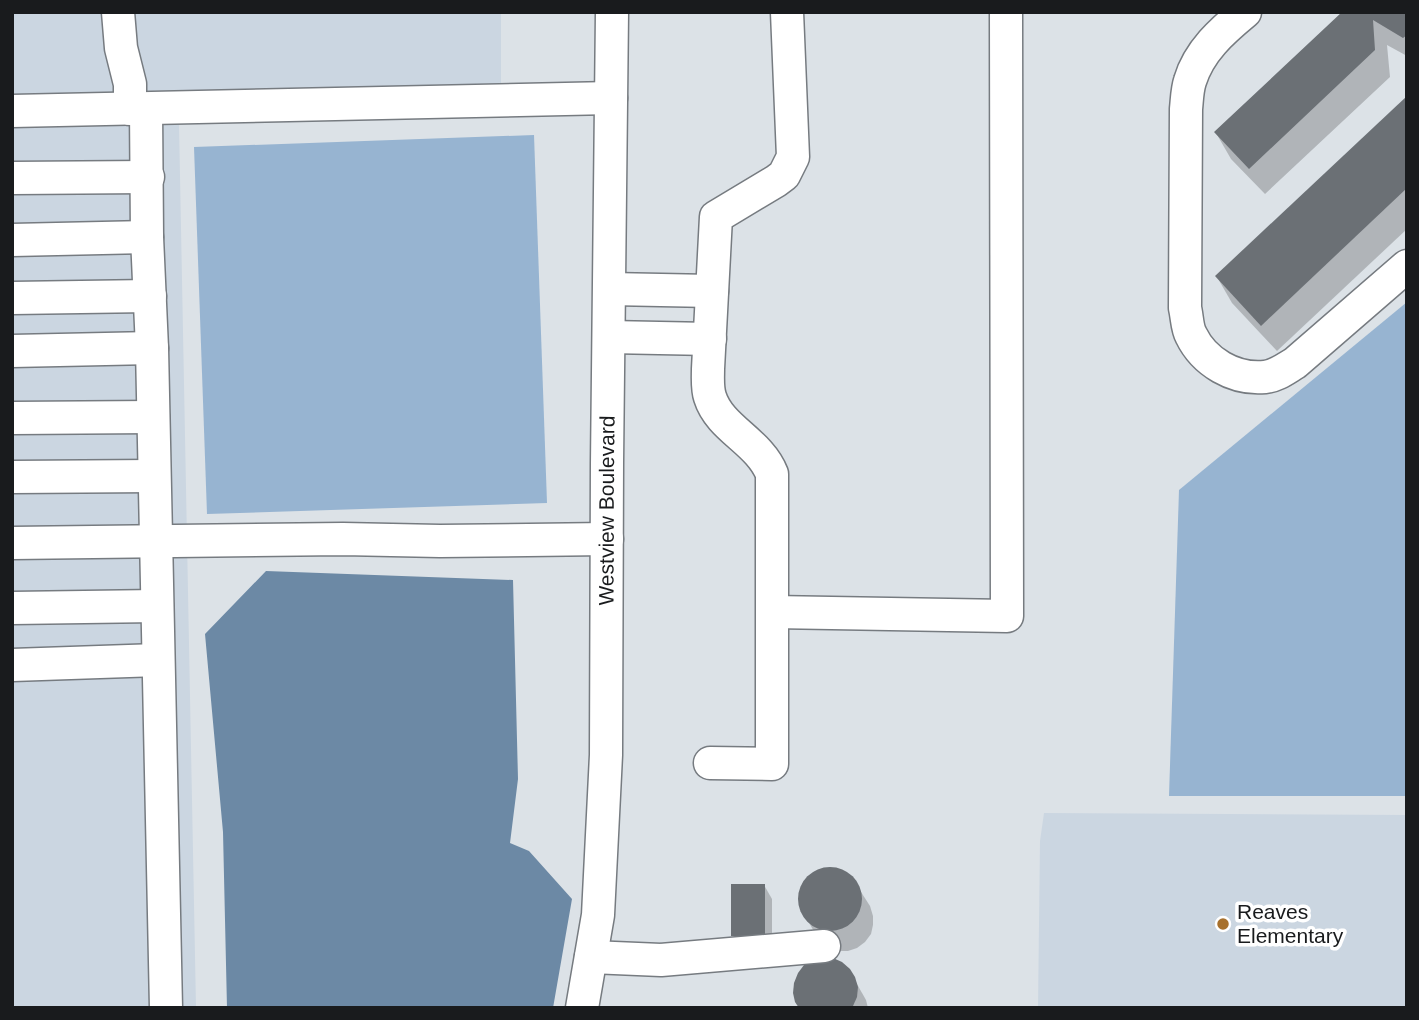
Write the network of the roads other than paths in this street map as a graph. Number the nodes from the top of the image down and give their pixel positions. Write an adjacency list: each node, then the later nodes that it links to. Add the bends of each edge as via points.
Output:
1 (118, 12): 7 (street, via 121,47)
2 (612, 12): 6 (street, Westview Boulevard)
3 (787, 12): 15 (street, via 793,157 784,175 716,217)
4 (1006, 12): 31 (street, via 1006,616)
5 (1245, 12): 13 (street, via 1217,36 1189,82 1185,308 1189,333 1214,363 1227,370 1252,376 1276,374 1295,363)
6 (611, 98): 7 (street); 14 (street, Westview Boulevard)
7 (138, 109): 8 (street); 9 (street)
8 (12, 111)
9 (148, 177): 10 (street); 11 (street)
10 (12, 178)
11 (147, 237): 12 (street); 16 (street)
12 (12, 240)
13 (1407, 266)
14 (610, 289): 15 (street); 18 (street, Westview Boulevard)
15 (712, 291): 19 (street)
16 (150, 296): 17 (street); 20 (street)
17 (12, 298)
18 (609, 337): 19 (street); 26 (street, Westview Boulevard)
19 (710, 339): 31 (street, via 708,383 714,406 763,456 772,474)
20 (152, 348): 21 (street); 22 (street)
21 (12, 351)
22 (153, 417): 23 (street); 24 (street)
23 (12, 418)
24 (154, 476): 25 (street); 27 (street)
25 (12, 477)
26 (607, 539): 27 (street); 36 (street, Westview Boulevard, via 606,755 598,915)
27 (156, 541): 28 (street); 29 (street)
28 (12, 543)
29 (157, 606): 30 (street); 32 (street)
30 (12, 608)
31 (773, 612): 34 (street, via 772,764)
32 (158, 660): 33 (street); 37 (street)
33 (12, 665)
34 (710, 763)
35 (824, 946): 36 (street, via 661,960)
36 (591, 957): 38 (street, Westview Boulevard)
37 (166, 1008)
38 (582, 1008)

